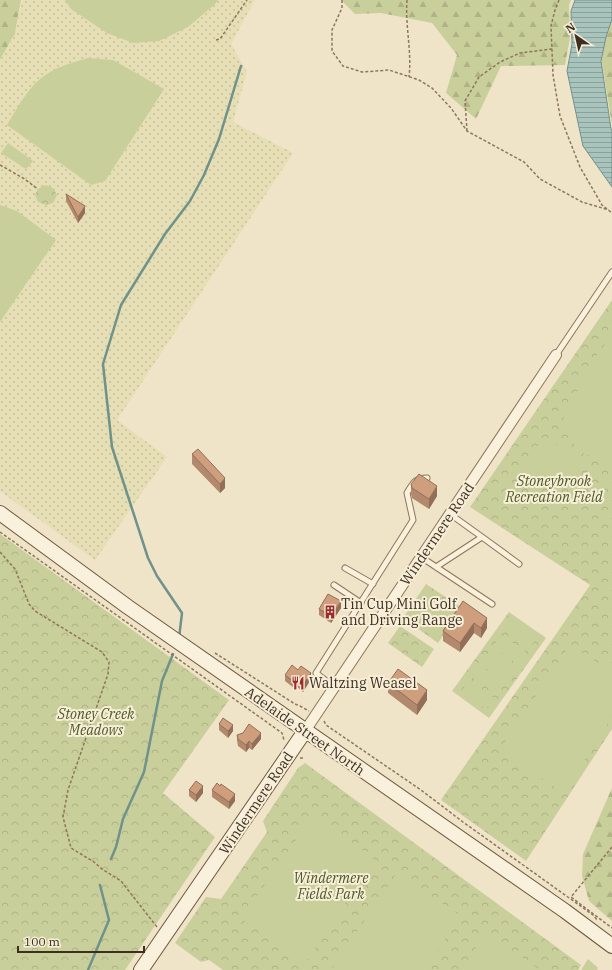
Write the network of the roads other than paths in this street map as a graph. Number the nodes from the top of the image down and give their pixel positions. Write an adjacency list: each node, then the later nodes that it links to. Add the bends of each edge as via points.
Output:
1 (612, 272): 2 (lane)
2 (556, 355): 5 (street, Windermere Road)
3 (427, 478): 11 (lane, via 419,478 407,493 413,520)
4 (0, 514): 16 (main road, Adelaide Street North)
5 (450, 514): 6 (lane); 7 (street, Windermere Road)
6 (482, 537): 8 (lane); 9 (lane)
7 (421, 557): 9 (lane); 15 (street, Windermere Road)
8 (520, 564)
9 (436, 567): 14 (lane)
10 (345, 568): 11 (lane)
11 (373, 584): 13 (lane)
12 (334, 585): 13 (lane)
13 (361, 603): 15 (lane, via 316,673)
14 (492, 604)
15 (334, 687): 16 (street, Windermere Road)
16 (305, 731): 17 (main road, Adelaide Street North); 18 (main road, Windermere Road)
17 (607, 942)
18 (141, 970)

